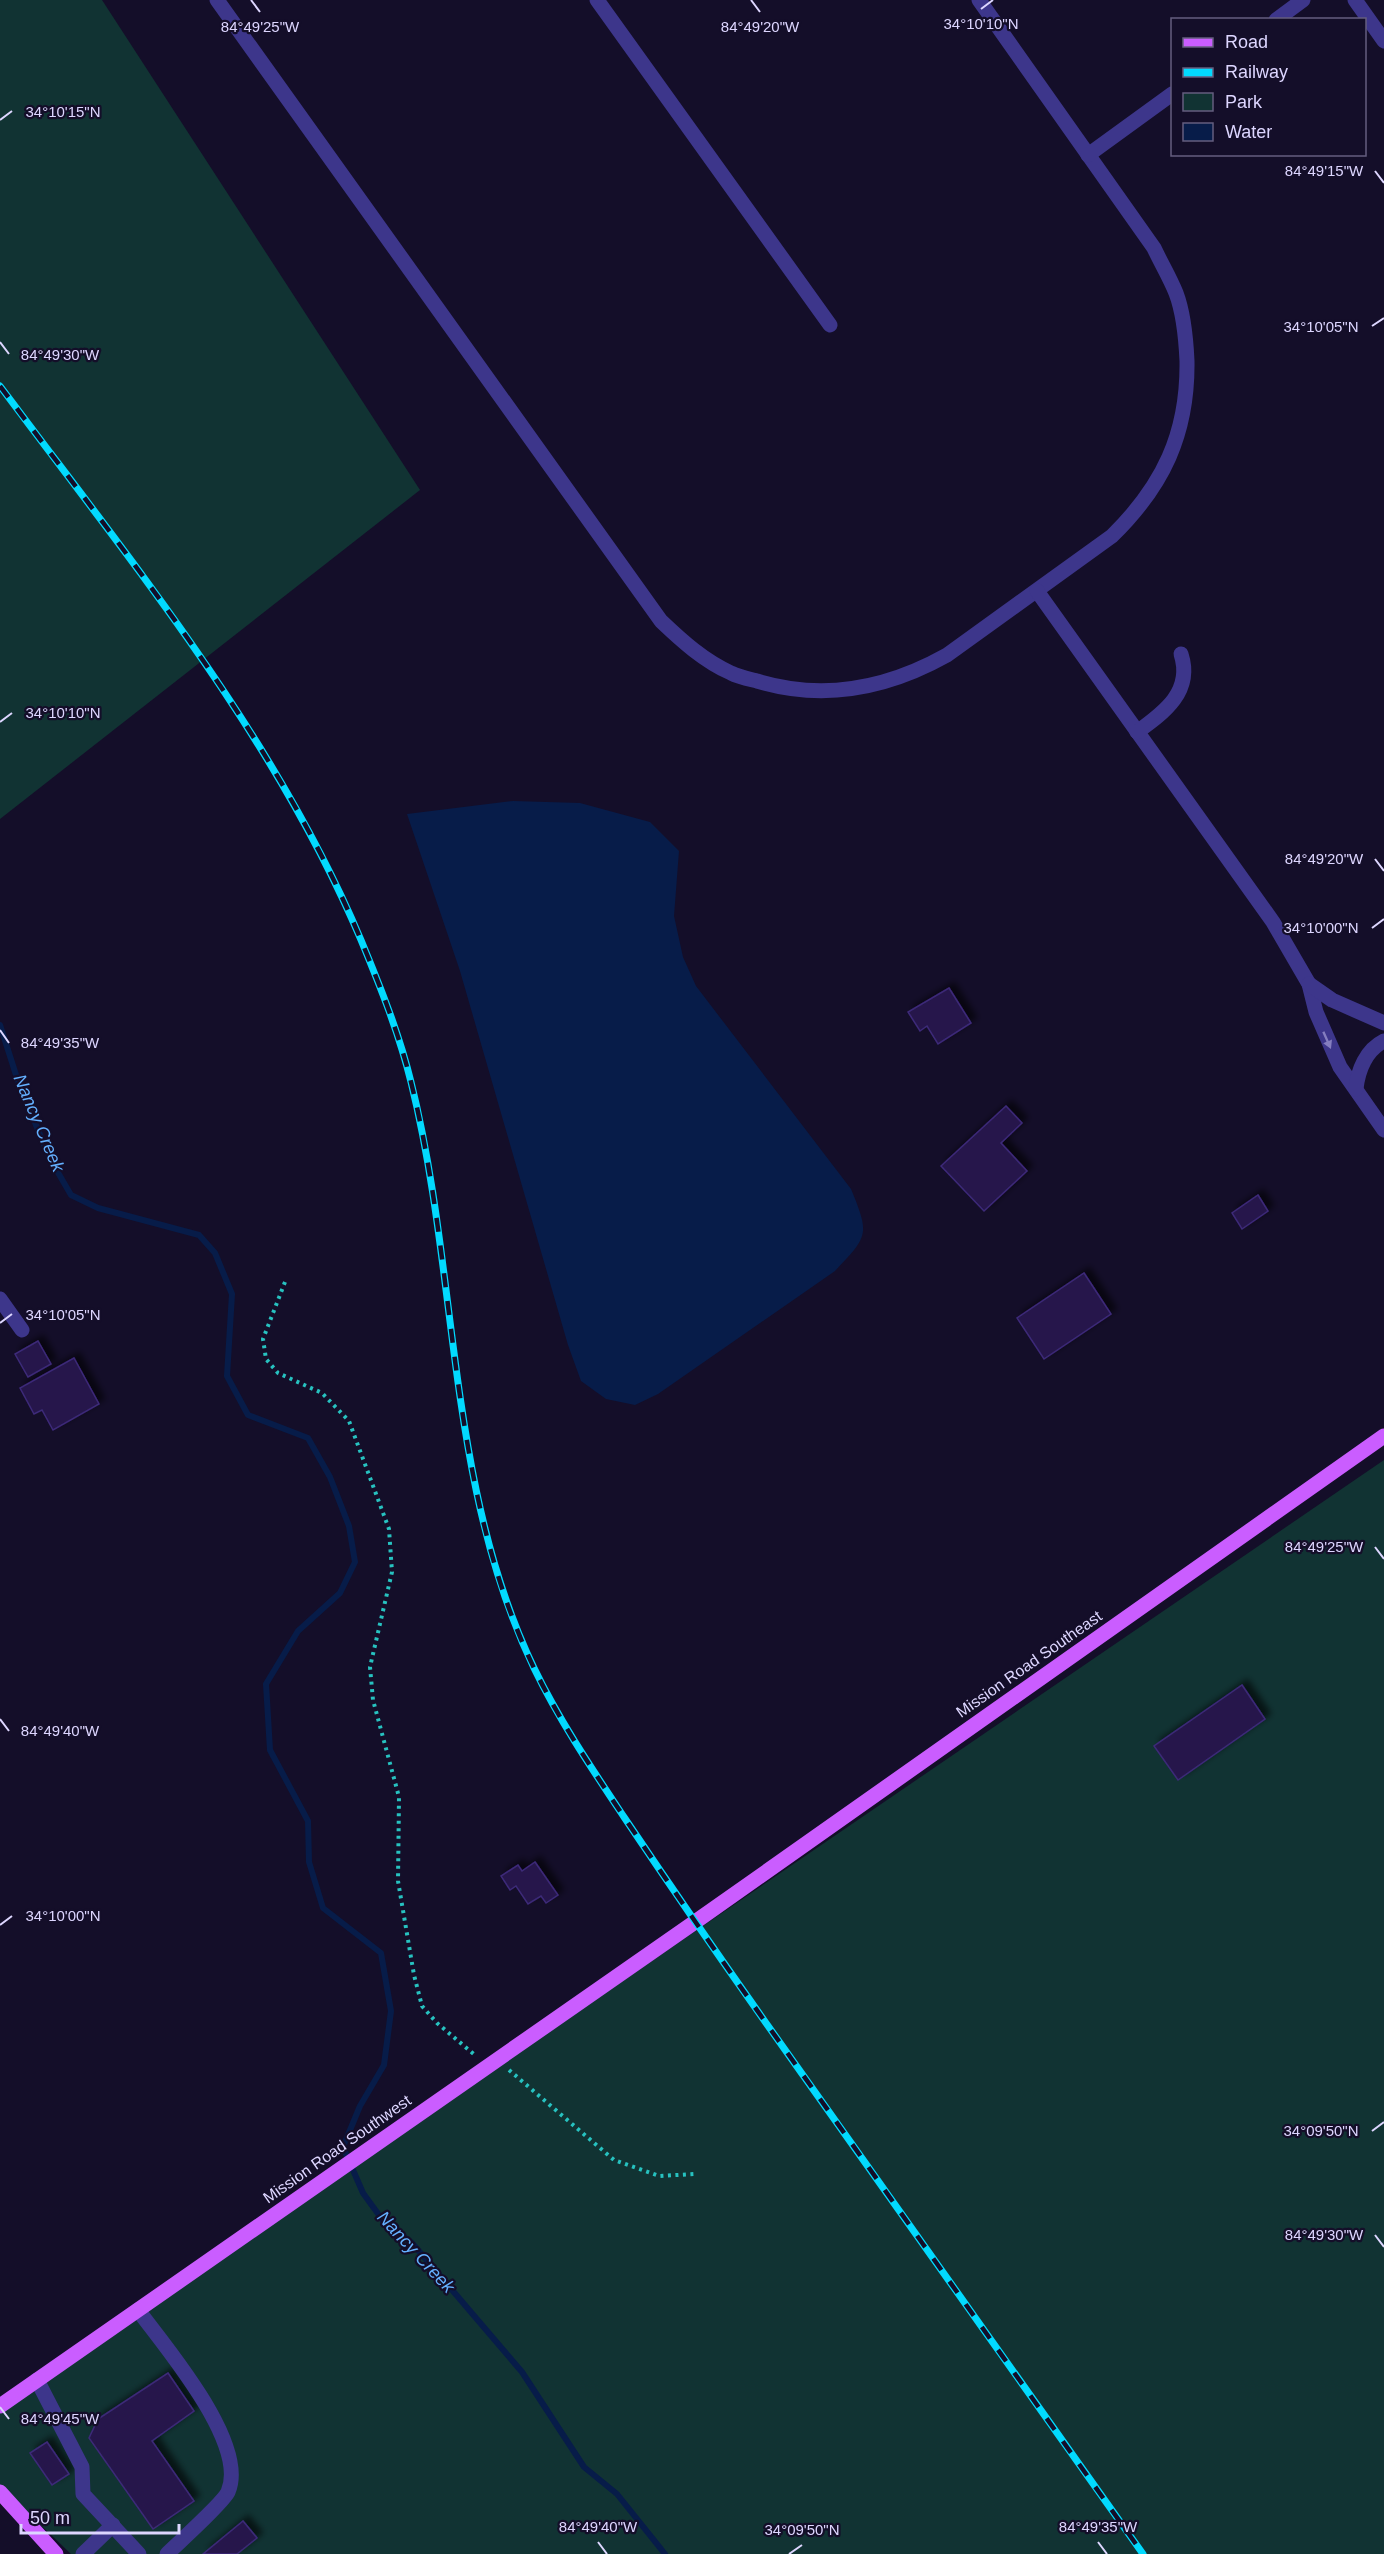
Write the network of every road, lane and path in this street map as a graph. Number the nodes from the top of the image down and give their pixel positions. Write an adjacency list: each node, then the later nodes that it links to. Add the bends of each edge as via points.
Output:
1 (217, 0): 11 (street, via 661,621 693,650 731,674 777,687 835,692 883,684 947,656)
2 (597, 0): 10 (street)
3 (979, 0): 9 (street)
4 (1303, 0): 6 (street)
5 (1355, 0): 7 (street)
6 (1279, 18)
7 (1384, 41)
8 (1171, 95): 9 (street)
9 (1088, 155): 11 (street, via 1154,248 1176,294 1184,322 1187,383 1174,450 1146,498 1112,536)
10 (830, 325)
11 (1037, 591): 13 (street)
12 (1181, 654): 13 (street, via 1185,679 1177,694 1168,707)
13 (1137, 732): 14 (street, via 1273,922)
14 (1309, 984): 15 (street, via 1332,1000); 17 (street, one-way to 17, via 1326,1039)
15 (1384, 1023)
16 (1384, 1041): 17 (street, via 1361,1067)
17 (1356, 1089): 18 (street)
18 (1384, 1130)
19 (285, 1282): 24 (path, via 263,1339 266,1359 278,1373 322,1393 349,1421 389,1529 392,1572 370,1667 373,1700 399,1797 398,1881 422,2006 437,2023)
20 (0, 1299): 21 (street)
21 (22, 1330)
22 (1384, 1436): 23 (main road, Mission Road Southeast)
23 (695, 1922): 24 (main road, Mission Road Southwest)
24 (493, 2063): 25 (path, via 614,2160 658,2176); 26 (main road, Mission Road Southwest)
25 (694, 2174)
26 (138, 2310): 27 (main road, Mission Road Southwest); 34 (street, via 212,2412 233,2468 228,2493)
27 (38, 2380): 28 (main road, Mission Road Southwest); 30 (street, via 82,2467 83,2494)
28 (0, 2406)
29 (0, 2492): 31 (main road)
30 (113, 2525): 32 (street); 33 (street)
31 (56, 2554)
32 (84, 2554)
33 (139, 2554)
34 (167, 2554)

